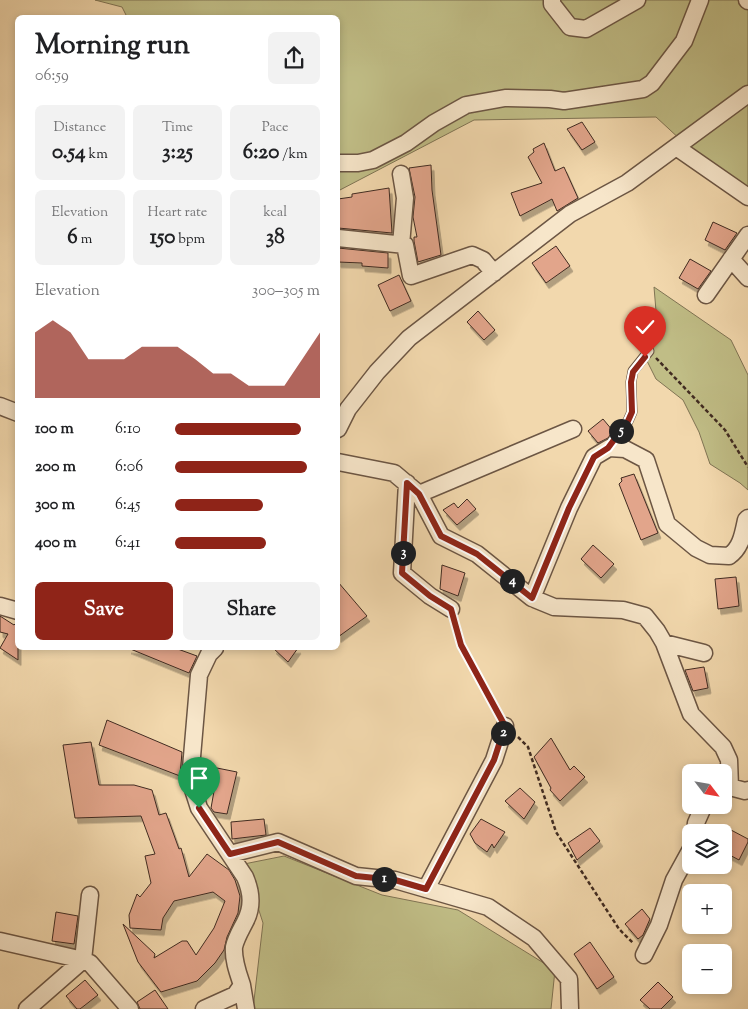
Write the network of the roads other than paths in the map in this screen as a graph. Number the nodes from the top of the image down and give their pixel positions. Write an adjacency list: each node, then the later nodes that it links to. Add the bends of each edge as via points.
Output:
1 (552, 0): 2 (street, via 570,27 586,29)
2 (637, 0)
3 (700, 0): 6 (street, via 684,41 652,83 643,89 564,101 505,98 466,105 373,160)
4 (748, 94): 5 (street)
5 (676, 147): 8 (street); 13 (street, via 627,183 570,214)
6 (340, 163)
7 (401, 174): 11 (street, via 405,198)
8 (748, 197)
9 (748, 235): 12 (street)
10 (340, 238): 11 (street)
11 (401, 245): 13 (street, via 405,245 411,276 472,255 483,260)
12 (731, 259): 14 (street); 15 (street)
13 (494, 273): 19 (street, via 409,338 354,401)
14 (748, 278)
15 (706, 295)
16 (650, 351): 21 (lane, via 633,372 632,412)
17 (0, 406): 18 (street)
18 (15, 412)
19 (340, 426)
20 (573, 429): 23 (street)
21 (608, 448): 24 (street, via 625,449 646,460 667,524 696,548 710,555 729,556 736,551); 25 (street, via 594,457)
22 (340, 462): 23 (street, via 394,473)
23 (413, 488): 25 (street, via 441,536 477,554); 27 (street, via 402,573)
24 (748, 518)
25 (532, 598): 29 (street, via 554,607 623,610 645,616)
26 (0, 606): 28 (street)
27 (451, 609)
28 (15, 610)
29 (664, 643): 31 (street); 33 (street, via 691,714 723,747)
30 (213, 650): 36 (street, via 199,675 190,780 199,808)
31 (704, 653)
32 (505, 726): 38 (street, via 494,760)
33 (729, 764)
34 (732, 790): 35 (street)
35 (748, 790)
36 (230, 854): 38 (street, via 278,842 356,876 395,880); 43 (street, via 248,883 251,904 235,944 234,956)
37 (682, 865): 41 (street)
38 (426, 889): 48 (street, via 488,908 534,938 569,979)
39 (90, 895): 42 (street)
40 (0, 941): 42 (street)
41 (644, 955)
42 (83, 960): 44 (street); 45 (street)
43 (242, 985): 46 (street, via 235,995); 47 (street)
44 (27, 1009)
45 (130, 1009)
46 (204, 1009)
47 (246, 1009)
48 (570, 1009)

